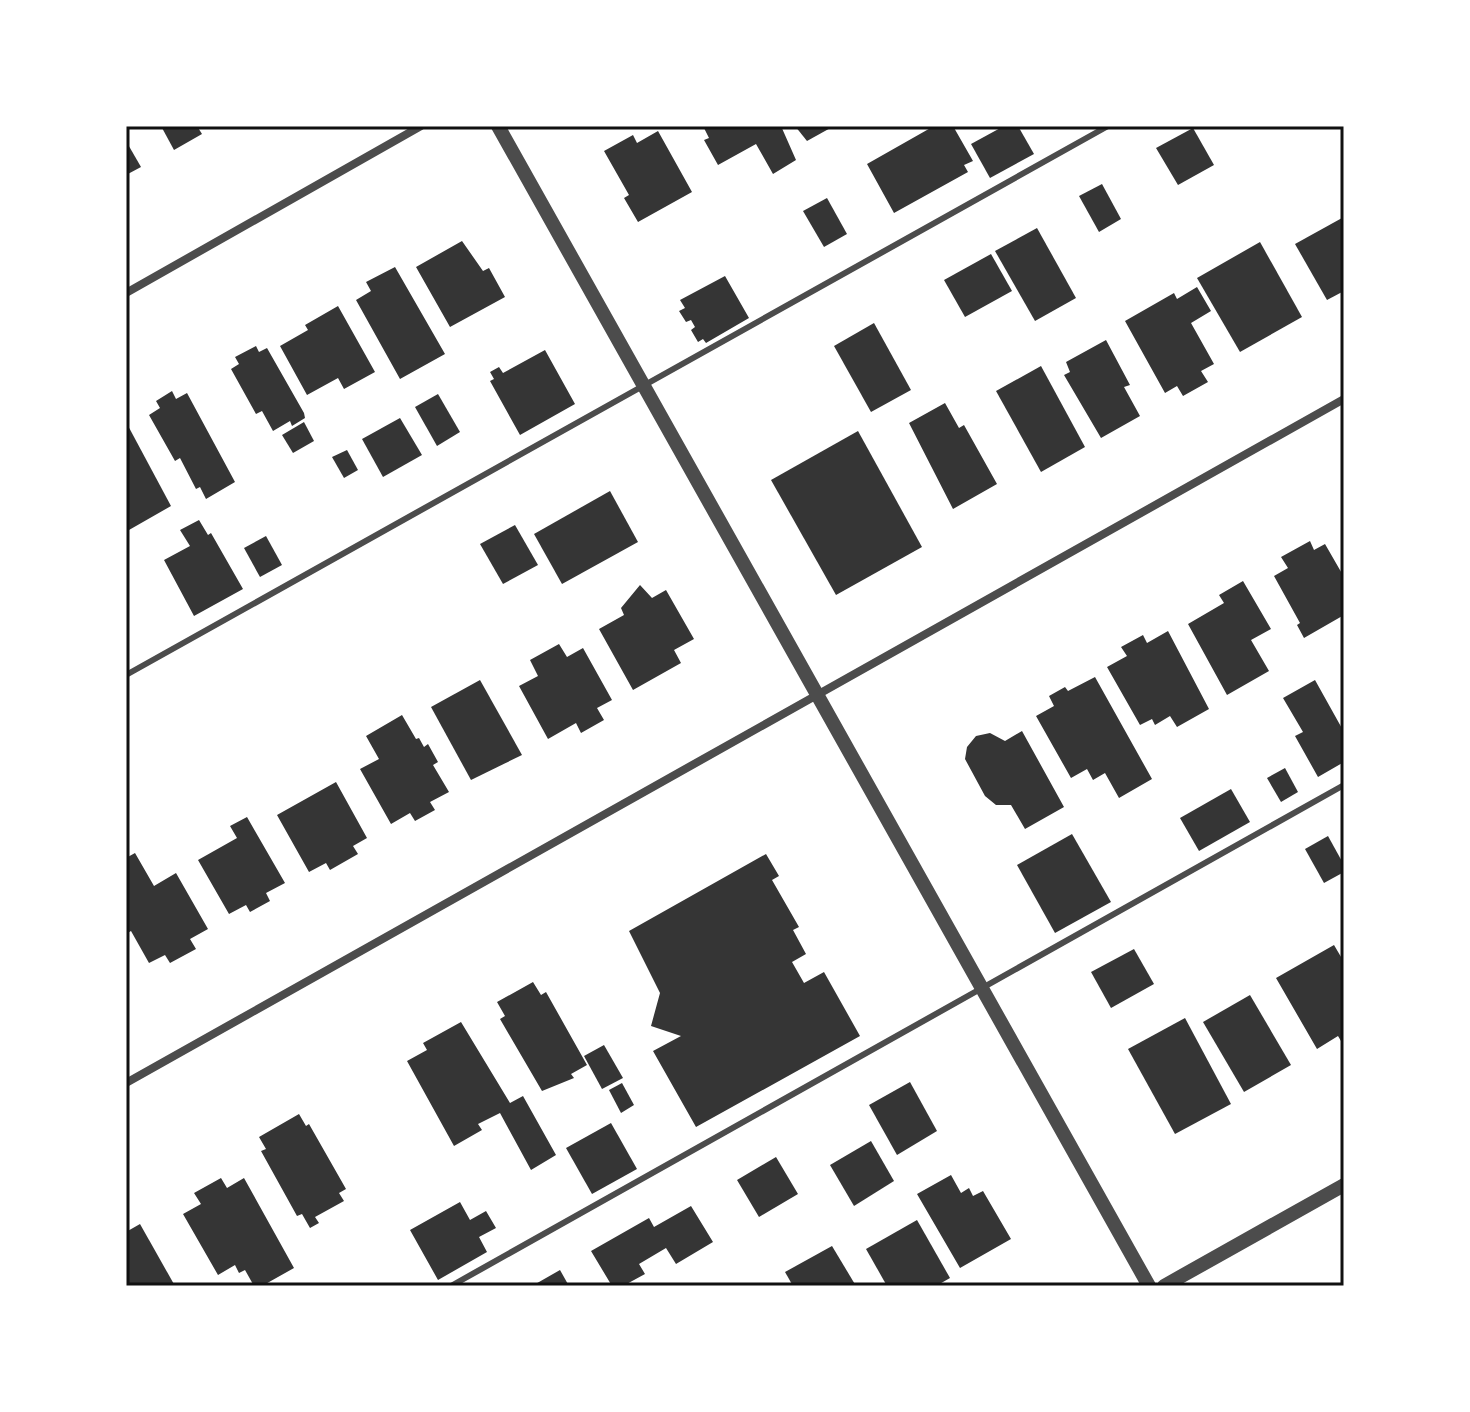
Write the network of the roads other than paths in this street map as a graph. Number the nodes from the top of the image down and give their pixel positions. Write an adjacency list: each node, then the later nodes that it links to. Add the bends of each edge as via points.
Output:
1 (421, 126): 4 (street)
2 (498, 126): 5 (street)
3 (1108, 126): 5 (lane)
4 (126, 293)
5 (644, 386): 7 (lane); 8 (street)
6 (1344, 399): 8 (street)
7 (126, 675)
8 (817, 695): 10 (street); 11 (street)
9 (1344, 785): 10 (lane)
10 (982, 989): 13 (lane); 14 (street)
11 (126, 1083)
12 (1344, 1185): 15 (street)
13 (451, 1286)
14 (1149, 1286)
15 (1164, 1286)

